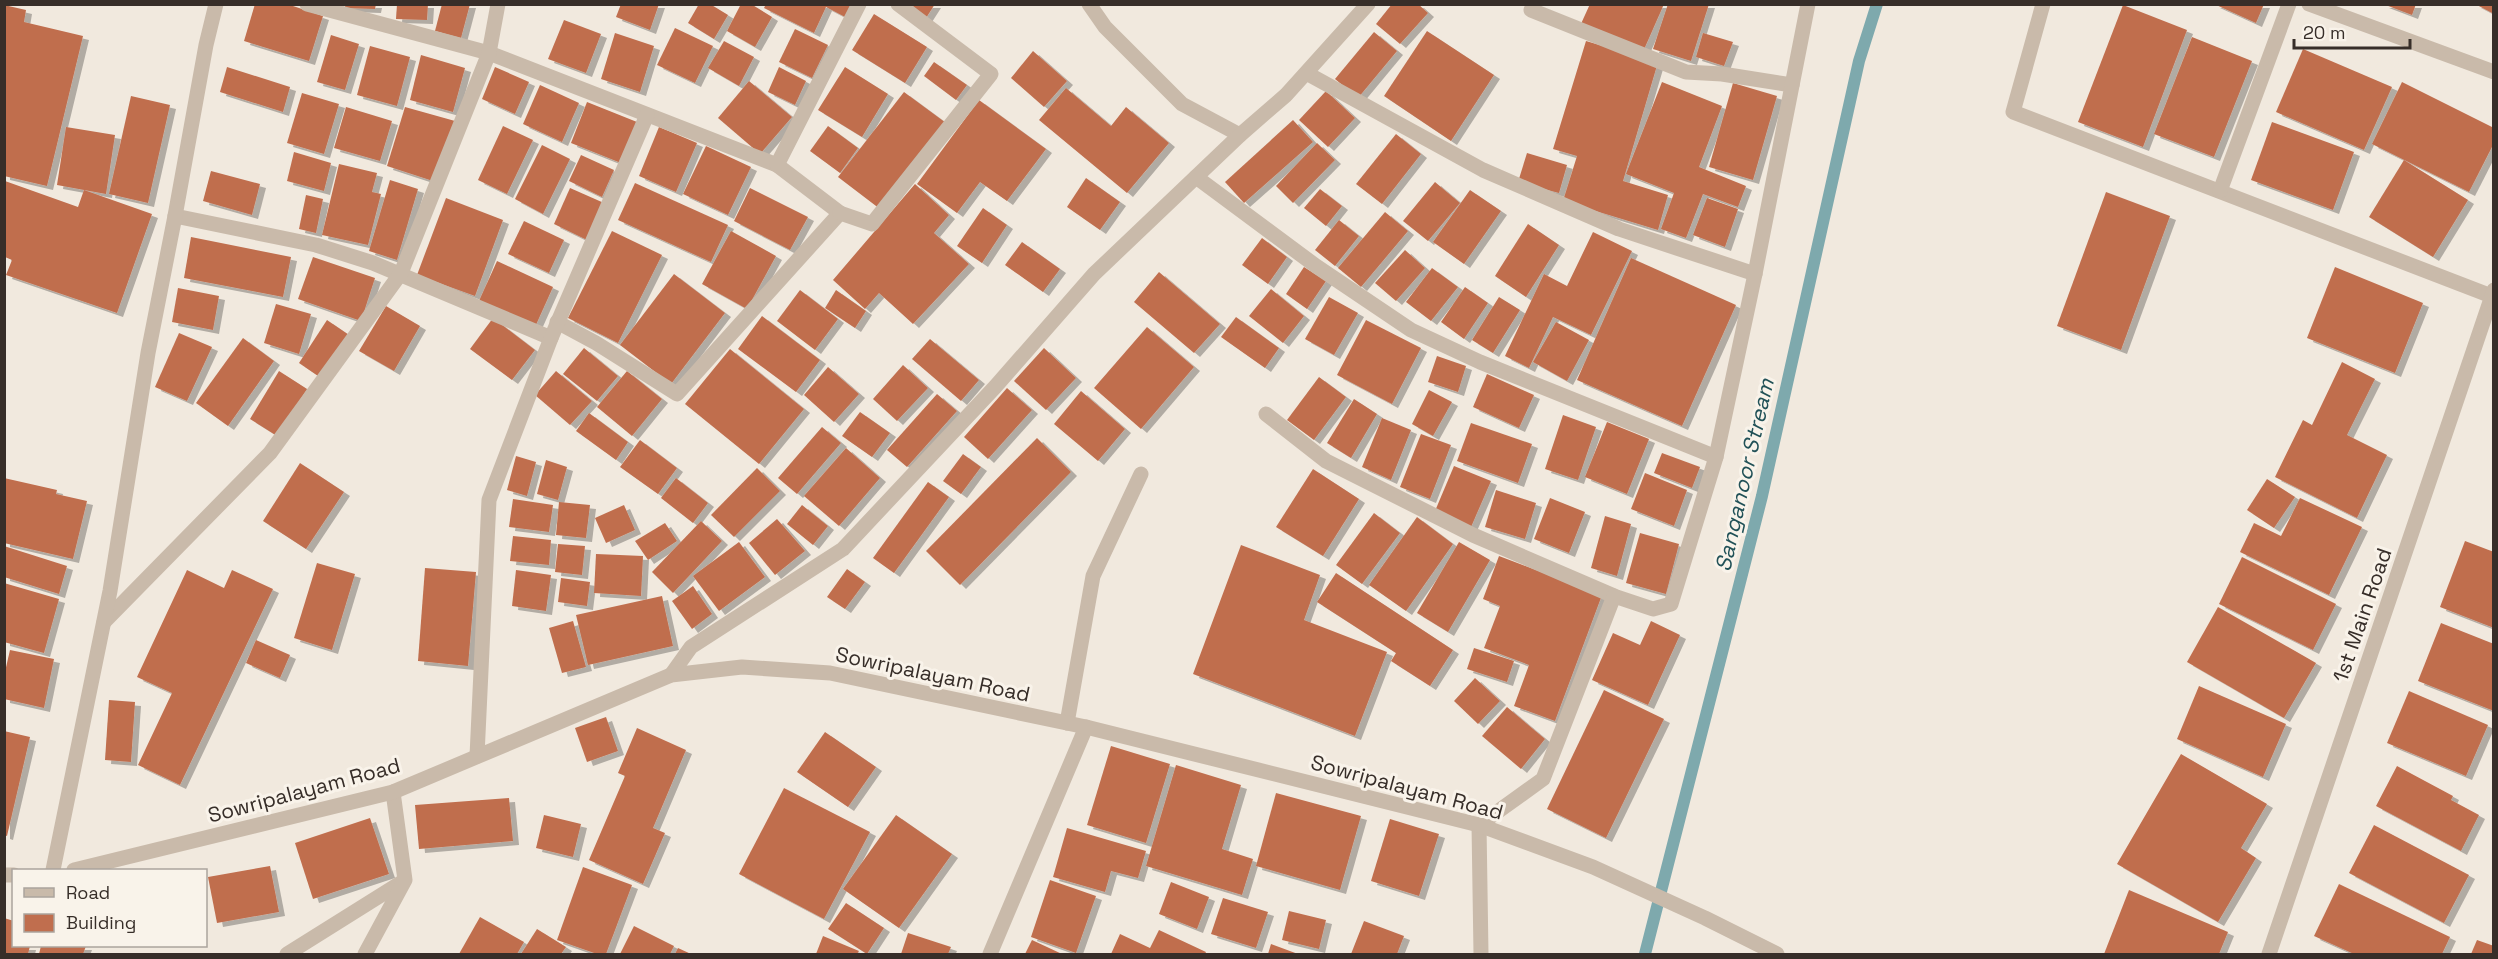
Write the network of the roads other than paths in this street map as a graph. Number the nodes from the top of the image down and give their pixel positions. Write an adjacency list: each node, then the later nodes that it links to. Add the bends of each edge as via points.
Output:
1 (216, 4): 23 (street)
2 (307, 4): 13 (street)
3 (498, 4): 13 (street)
4 (859, 4): 19 (street)
5 (898, 4): 22 (street, via 991,74 872,224)
6 (1089, 4): 18 (street, via 1105,27 1182,104)
7 (1368, 4): 15 (street)
8 (1808, 4): 16 (street)
9 (2043, 4): 21 (street, via 2013,112)
10 (2289, 4): 21 (street)
11 (2309, 4): 14 (street)
12 (1531, 10): 16 (street, via 1686,72)
13 (489, 53): 17 (street); 24 (street)
14 (2493, 72)
15 (1308, 74): 18 (street); 25 (street, via 1483,170 1619,229)
16 (1792, 85): 25 (street)
17 (647, 115): 19 (street); 27 (street)
18 (1240, 135): 20 (street)
19 (777, 165): 22 (street)
20 (1196, 177): 30 (street, via 1411,330 1480,362); 34 (street, via 1094,274 995,387 843,549 691,647)
21 (2220, 191): 26 (street)
22 (840, 213): 27 (street, via 676,394)
23 (176, 216): 24 (street, via 316,245); 33 (street, via 147,352)
24 (401, 273): 28 (street); 33 (street, via 270,453)
25 (1755, 274): 30 (street)
26 (2493, 294): 48 (street, 1st Main Road)
27 (557, 322): 28 (street)
28 (551, 338): 37 (street, via 489,500)
29 (1266, 414): 32 (street, via 1326,461 1374,488)
30 (1716, 457): 32 (street, via 1671,604 1653,609)
31 (1141, 474): 35 (street, via 1093,576)
32 (1614, 596): 39 (street, via 1543,779)
33 (104, 622): 40 (street)
34 (671, 675): 35 (street, Sowripalayam Road, via 742,667 830,673); 37 (street, Sowripalayam Road)
35 (1066, 723): 36 (street, Sowripalayam Road)
36 (1086, 727): 39 (street, Sowripalayam Road); 45 (street)
37 (477, 756): 38 (street, Sowripalayam Road)
38 (393, 792): 41 (street, Sowripalayam Road); 42 (street)
39 (1479, 825): 46 (street); 47 (street, Sowripalayam Road, via 1593,867)
40 (53, 869)
41 (78, 869)
42 (405, 880): 43 (street); 44 (street)
43 (287, 954)
44 (365, 954)
45 (990, 954)
46 (1481, 954)
47 (1777, 954)
48 (2270, 954)

